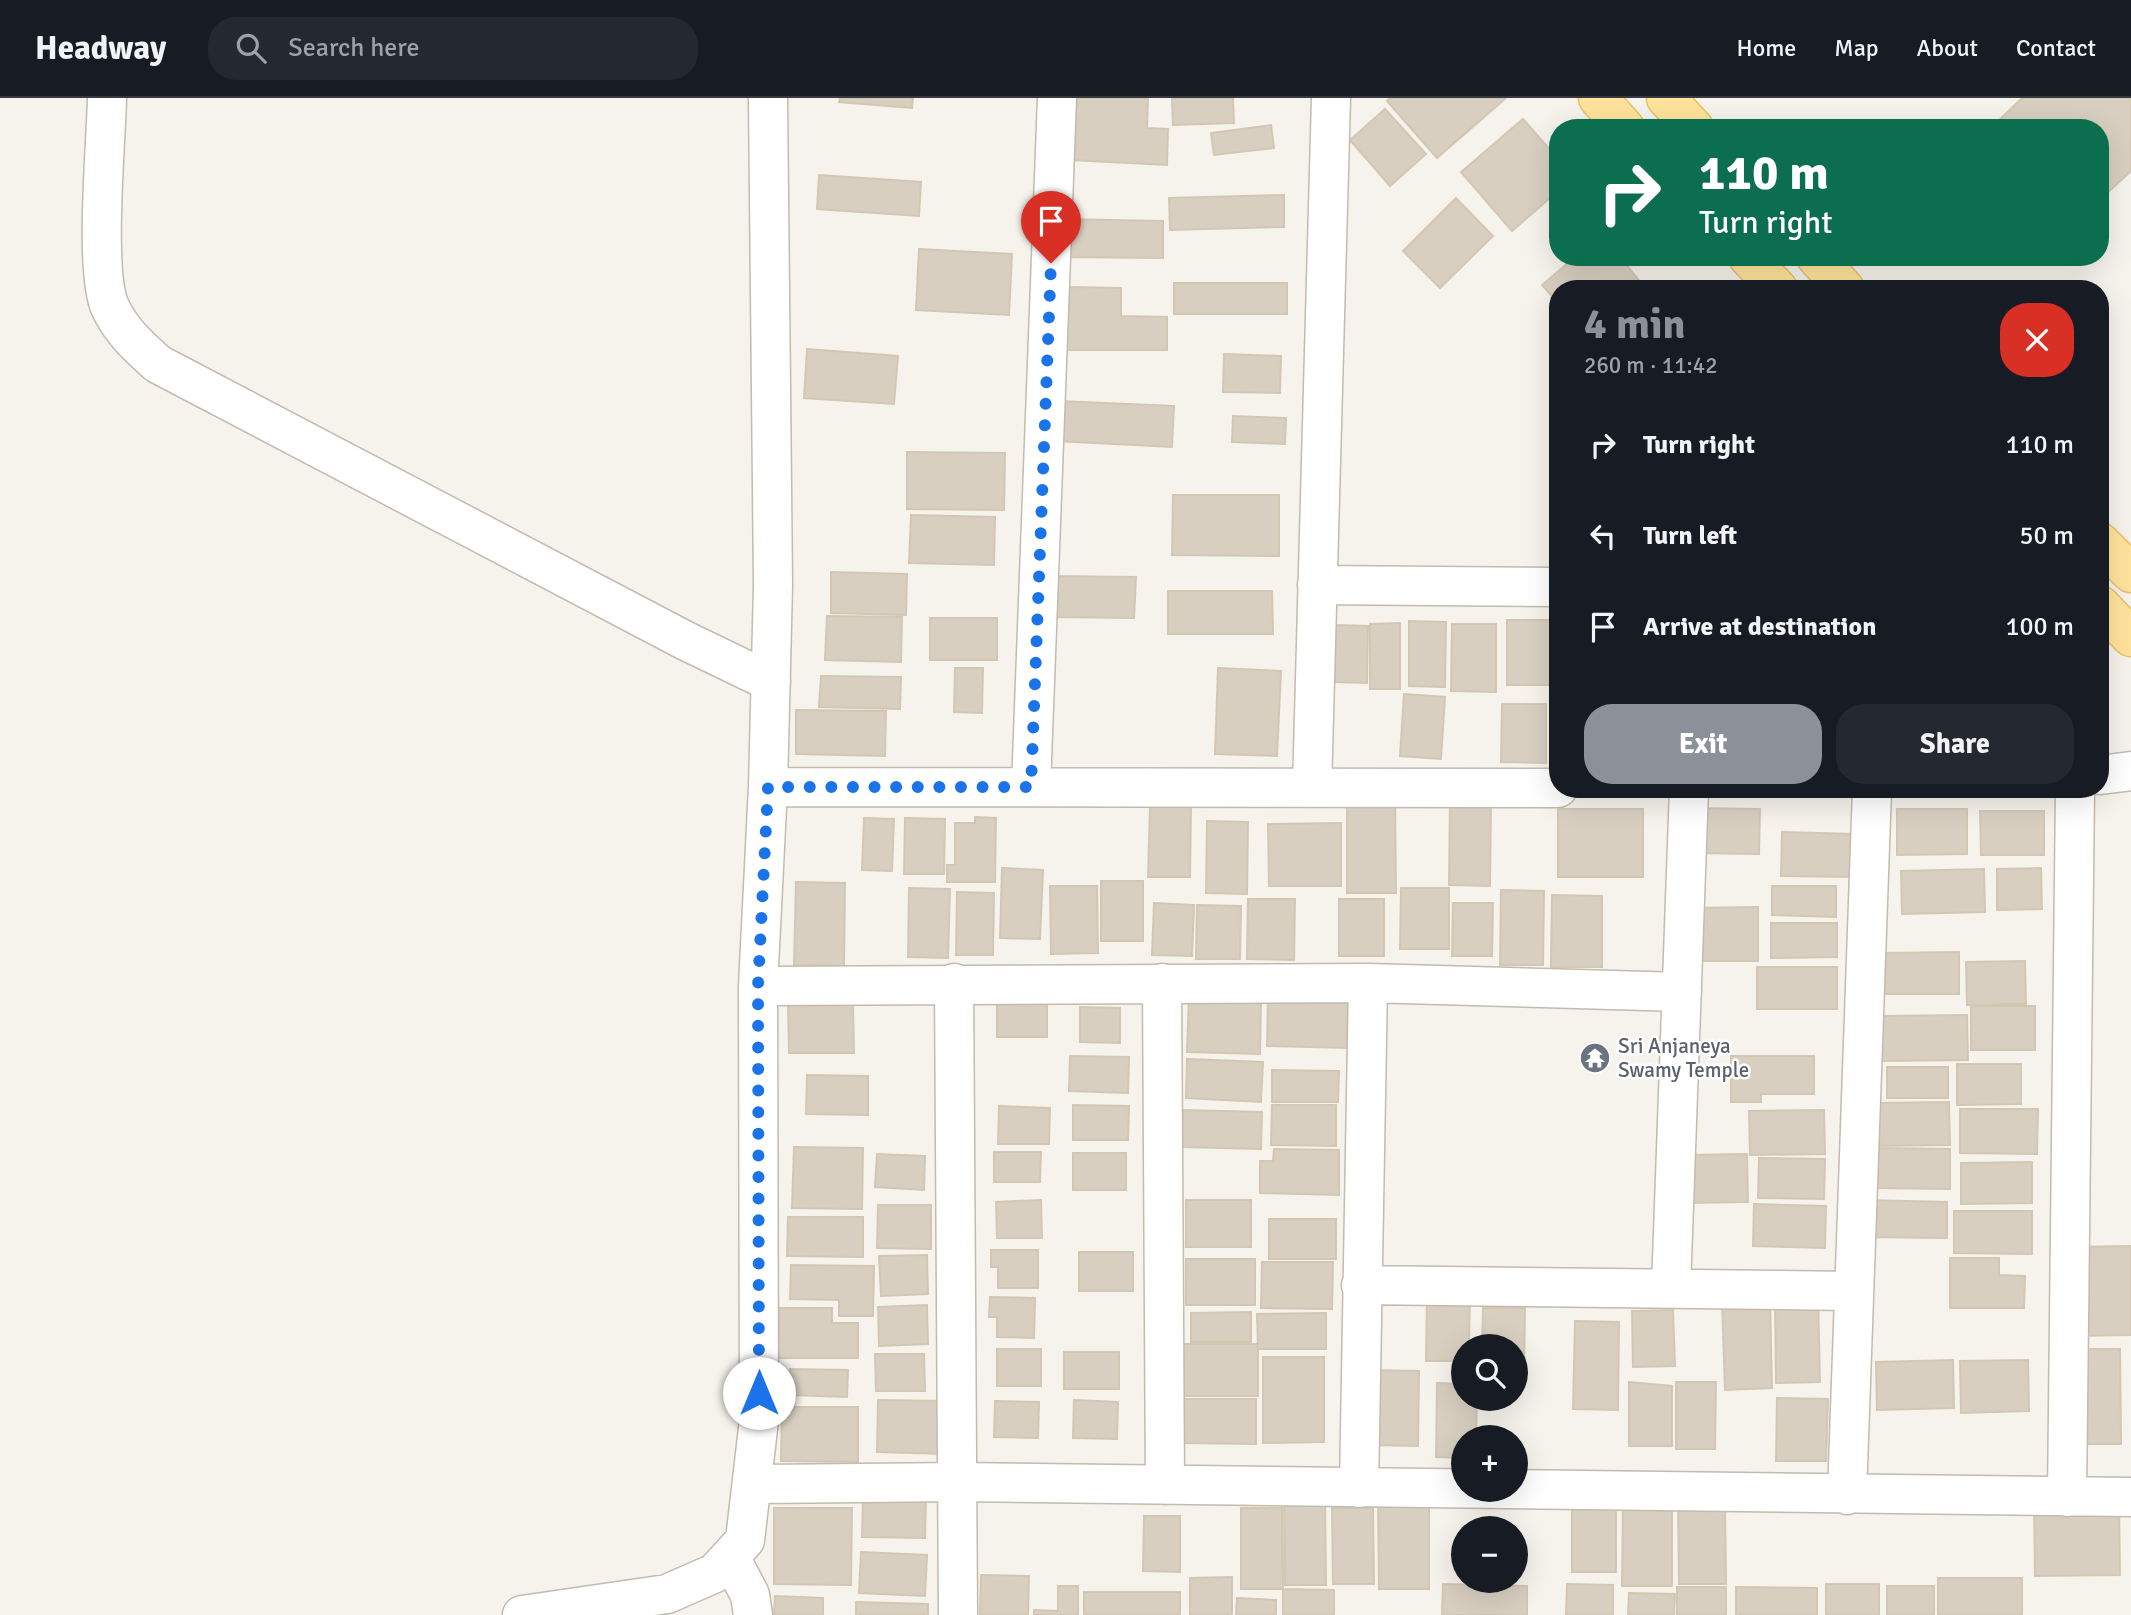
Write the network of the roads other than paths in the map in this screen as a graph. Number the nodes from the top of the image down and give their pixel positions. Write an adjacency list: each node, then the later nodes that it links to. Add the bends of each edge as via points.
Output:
1 (107, 98): 19 (street, via 103,267 109,305 127,336 158,364)
2 (768, 98): 19 (street)
3 (1057, 98): 23 (street)
4 (1331, 98): 15 (street)
5 (1598, 98): 7 (main road)
6 (1666, 98): 8 (main road)
7 (1617, 119)
8 (1686, 119)
9 (1756, 266): 11 (main road)
10 (1824, 266): 12 (main road)
11 (1770, 280)
12 (1837, 280)
13 (2109, 551): 14 (main road)
14 (2131, 573)
15 (1317, 585): 16 (street); 24 (street)
16 (1549, 587)
17 (2109, 615): 18 (main road)
18 (2131, 638)
19 (771, 682): 22 (street)
20 (2131, 771): 21 (street)
21 (2109, 774)
22 (768, 787): 23 (street); 32 (street)
23 (1031, 787): 24 (street)
24 (1312, 788): 25 (street)
25 (1549, 788)
26 (1689, 798): 33 (street)
27 (1872, 798): 36 (street)
28 (2075, 798): 42 (street)
29 (954, 984): 30 (street); 32 (street); 37 (street)
30 (1162, 984): 31 (street); 39 (street)
31 (1368, 984): 33 (street); 34 (street)
32 (758, 986): 38 (street, via 759,1420)
33 (1682, 992): 35 (street)
34 (1361, 1285): 35 (street); 40 (street)
35 (1671, 1288): 36 (street)
36 (1854, 1291): 41 (street)
37 (958, 1482): 38 (street); 39 (street); 47 (street)
38 (752, 1484): 44 (street, via 745,1540)
39 (1165, 1485): 40 (street)
40 (1359, 1488): 41 (street)
41 (1847, 1494): 42 (street)
42 (2067, 1497): 43 (street)
43 (2131, 1497)
44 (730, 1557): 45 (street, via 715,1573 667,1594); 46 (street, via 750,1595)
45 (539, 1614)
46 (753, 1615)
47 (958, 1615)

